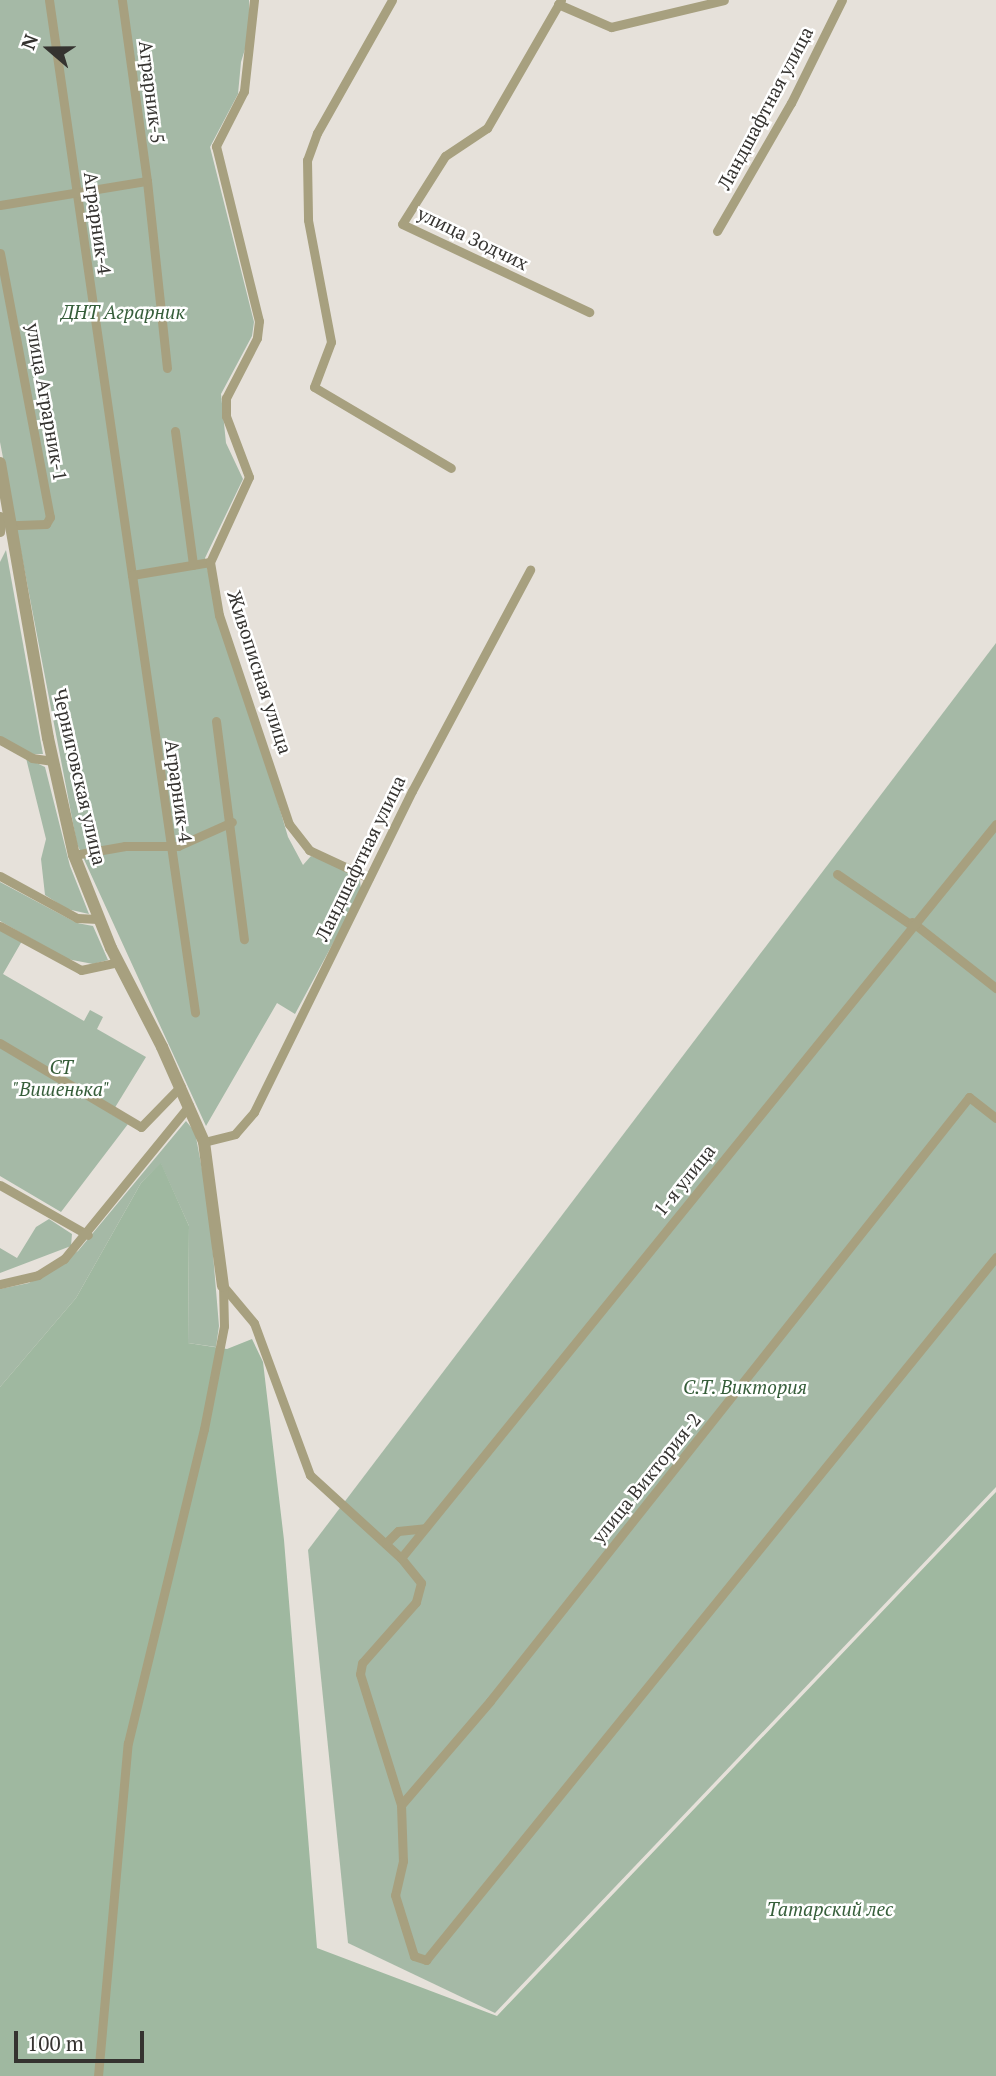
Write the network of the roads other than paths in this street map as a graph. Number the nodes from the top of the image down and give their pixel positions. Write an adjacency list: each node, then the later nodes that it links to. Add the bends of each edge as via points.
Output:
1 (49, 0): 9 (street, Аграрник-4)
2 (122, 0): 8 (street, Аграрник-5)
3 (254, 0): 20 (street, via 244,92 216,146 259,321 257,338 226,398 229,426 249,477)
4 (392, 0): 17 (street, via 317,133 307,160 309,220 331,342 314,387)
5 (724, 0): 7 (street, via 611,27)
6 (842, 0): 11 (street, Ландшафтная улица, via 791,103)
7 (560, 2): 13 (street, улица Зодчих, via 487,128 445,156 402,224)
8 (143, 181): 9 (street); 14 (street, Аграрник-5)
9 (76, 192): 10 (street); 23 (street, Аграрник-4)
10 (0, 205)
11 (717, 231)
12 (0, 253): 18 (street, улица Аграрник-1, via 50,517 46,524)
13 (589, 312)
14 (167, 368)
15 (176, 431): 21 (street)
16 (0, 463): 18 (street, Черниговская улица)
17 (451, 468)
18 (5, 520): 19 (street); 26 (street, Черниговская улица)
19 (0, 532)
20 (210, 562): 21 (street); 33 (street, Живописная улица, via 219,615 289,824 309,850)
21 (193, 565): 23 (street)
22 (530, 570): 33 (street, Ландшафтная улица)
23 (132, 575): 29 (street, Аграрник-4)
24 (216, 720): 27 (street)
25 (0, 740): 26 (street, via 32,758)
26 (52, 761): 30 (street, Черниговская улица)
27 (232, 822): 29 (street); 37 (street)
28 (996, 824): 35 (street, 1-я улица)
29 (168, 846): 30 (street, via 125,846); 40 (street, Аграрник-4)
30 (74, 855): 34 (street, Черниговская улица)
31 (837, 874): 35 (street)
32 (0, 876): 34 (street, via 77,918)
33 (369, 878): 45 (street, Ландшафтная улица, via 254,1112 235,1134)
34 (98, 919): 38 (street, Черниговская улица)
35 (911, 923): 39 (street); 51 (street, 1-я улица)
36 (0, 926): 38 (street, via 81,970)
37 (244, 939)
38 (118, 962): 42 (street, Черниговская улица)
39 (996, 988)
40 (195, 1012)
41 (0, 1043): 42 (street, via 141,1127)
42 (181, 1086): 43 (street, Черниговская улица)
43 (189, 1106): 45 (street, Черниговская улица); 47 (street)
44 (996, 1118): 54 (street, улица Виктория-2, via 969,1097 498,1691)
45 (204, 1142): 50 (street, Черниговская улица)
46 (0, 1185): 47 (street)
47 (88, 1235): 49 (street, via 64,1259 38,1275)
48 (996, 1257): 54 (street, via 426,1960 414,1956 395,1895 403,1861)
49 (0, 1284)
50 (223, 1286): 52 (street, via 254,1323 310,1475); 55 (street, via 224,1326 204,1429 128,1743)
51 (425, 1528): 52 (street, via 398,1531); 53 (street, 1-я улица)
52 (386, 1544): 53 (street)
53 (401, 1558): 54 (street, via 421,1583 421,1592 362,1663 360,1674)
54 (401, 1805)
55 (99, 2076)

